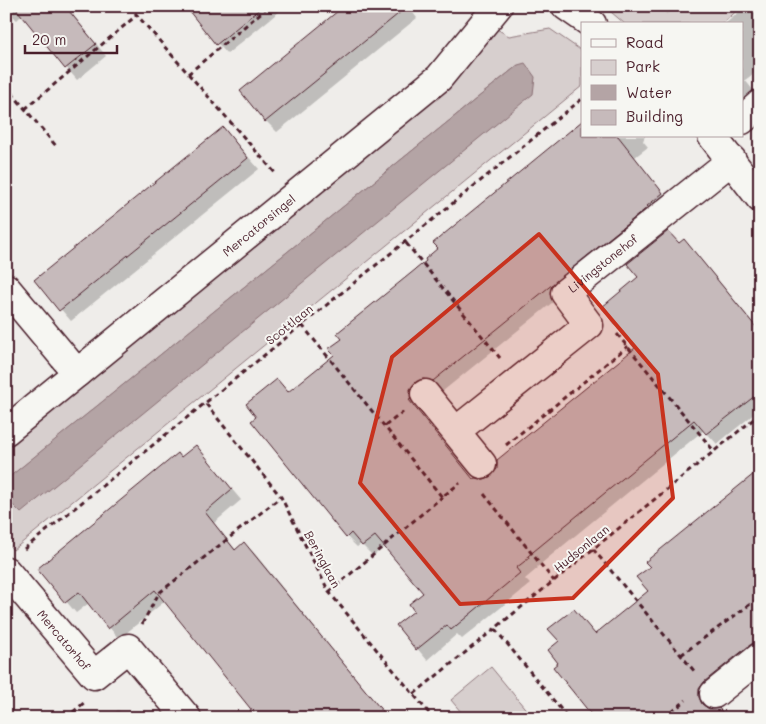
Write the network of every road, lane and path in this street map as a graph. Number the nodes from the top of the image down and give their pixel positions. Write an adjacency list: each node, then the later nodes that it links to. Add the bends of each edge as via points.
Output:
1 (129, 6): 5 (path)
2 (269, 6): 7 (path)
3 (498, 6): 15 (street, Mercatorsingel, via 439,78)
4 (566, 6): 6 (street)
5 (137, 15): 7 (path); 11 (path)
6 (589, 22)
7 (188, 74): 15 (path)
8 (6, 86): 11 (path)
9 (581, 100): 17 (path, Scottlaan)
10 (760, 104): 12 (street)
11 (25, 109): 14 (path)
12 (744, 118)
13 (721, 144): 16 (street); 20 (street, Livingstonehof, via 565,293)
14 (56, 146)
15 (294, 196): 22 (street, Mercatorsingel)
16 (760, 198)
17 (406, 242): 19 (path, Scottlaan); 23 (path)
18 (6, 288): 22 (street)
19 (302, 325): 25 (path, Scottlaan); 32 (path)
20 (589, 325): 21 (path, via 611,327); 23 (street)
21 (628, 346): 29 (path); 30 (path)
22 (77, 373): 27 (street, Mercatorsingel)
23 (519, 381): 28 (street)
24 (425, 394): 28 (street)
25 (206, 404): 31 (path, Beringlaan); 34 (path, Scottlaan)
26 (760, 414): 29 (path, Hudsonlaan)
27 (6, 431)
28 (456, 431): 30 (street)
29 (714, 451): 33 (path, Hudsonlaan)
30 (476, 470): 32 (path); 35 (path)
31 (281, 497): 36 (path, Beringlaan); 41 (path, via 159,593)
32 (442, 497): 36 (path)
33 (593, 550): 35 (path, Hudsonlaan); 42 (path)
34 (14, 561): 41 (street, Mercatorhof, via 94,674)
35 (554, 581): 40 (path, Hudsonlaan)
36 (329, 592): 44 (path, Beringlaan)
37 (760, 597): 38 (path)
38 (756, 600): 39 (path); 42 (path)
39 (760, 604)
40 (495, 629): 44 (path, Hudsonlaan); 48 (path)
41 (128, 648): 46 (street)
42 (681, 656): 45 (path)
43 (756, 667): 45 (street)
44 (414, 694): 47 (path, Beringlaan)
45 (714, 694)
46 (187, 718)
47 (433, 718)
48 (568, 718)

